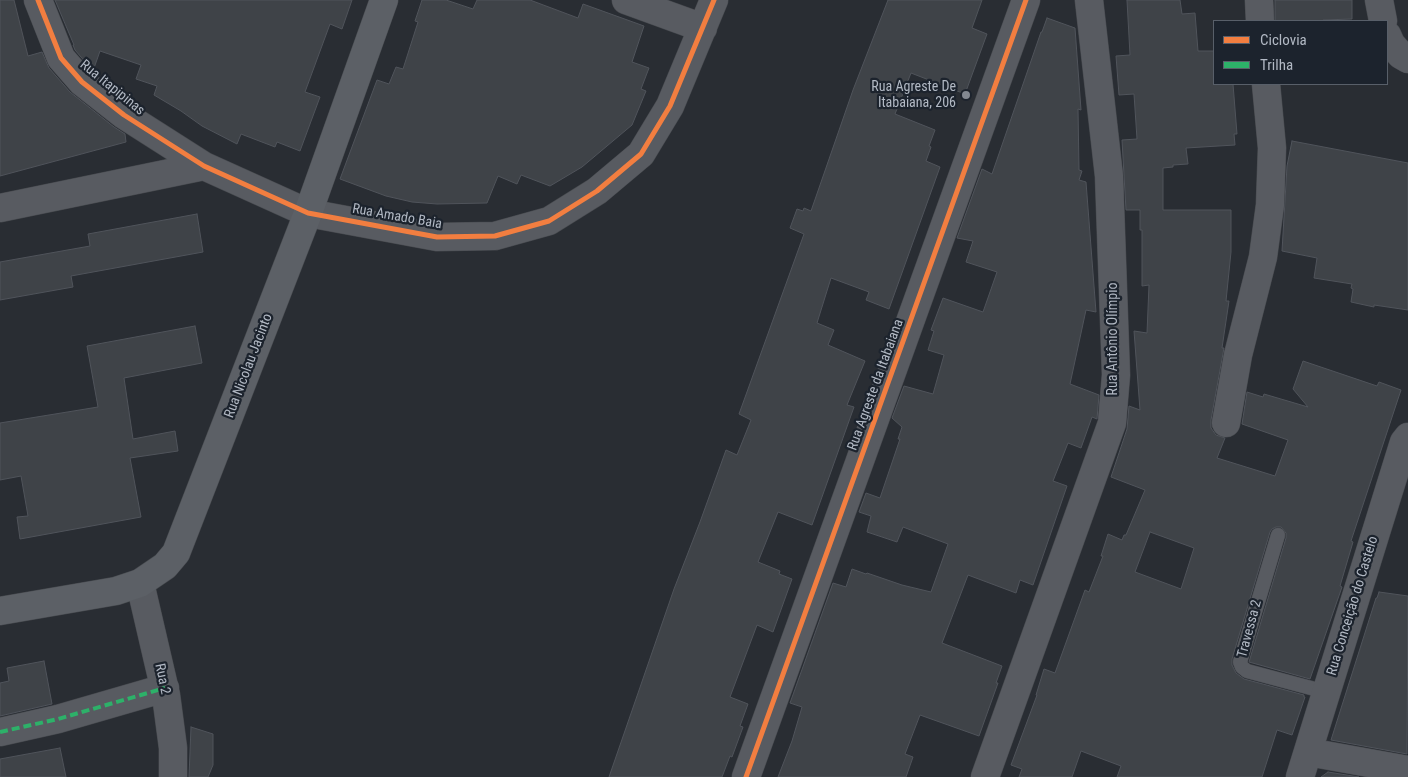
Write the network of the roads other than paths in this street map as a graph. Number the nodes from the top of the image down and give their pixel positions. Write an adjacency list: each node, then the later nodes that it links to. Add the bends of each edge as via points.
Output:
1 (38, 0): 15 (street, Rua Itapipinas, via 60,58 82,82 124,115)
2 (384, 0): 17 (street, Rua Nicolau Jacinto)
3 (626, 0): 11 (street)
4 (714, 0): 11 (street, Rua Amado Baia)
5 (1026, 0): 29 (street, Rua Agreste da Itabaiana)
6 (1089, 0): 30 (street, Rua Antônio Olímpio, via 1109,176 1116,375 1112,423)
7 (1259, 0): 9 (street)
8 (1379, 0): 10 (street)
9 (1260, 20)
10 (1383, 20)
11 (703, 28): 17 (street, Rua Amado Baia, via 670,106 641,154 597,190 549,221 495,236 437,238)
12 (1388, 36): 13 (street, via 1391,44)
13 (1408, 59)
14 (1266, 85): 18 (street, via 1272,148 1270,205)
15 (204, 166): 16 (street); 17 (street, Rua Amado Baia)
16 (0, 208)
17 (308, 213): 21 (street, Rua Nicolau Jacinto, via 176,553)
18 (1226, 424)
19 (1408, 437): 24 (street, Rua Conceição do Castelo)
20 (1278, 535): 24 (lane, Travessa 2, via 1240,662 1247,671)
21 (140, 583): 22 (street, Rua Nicolau Jacinto, via 116,591); 23 (street, Rua 2)
22 (0, 611)
23 (165, 688): 25 (street); 28 (street, Rua 2, via 173,748)
24 (1326, 692): 26 (street, Rua Conceição do Castelo)
25 (0, 732)
26 (1304, 764): 27 (street)
27 (1408, 770)
28 (173, 777)
29 (746, 777)
30 (985, 777)

